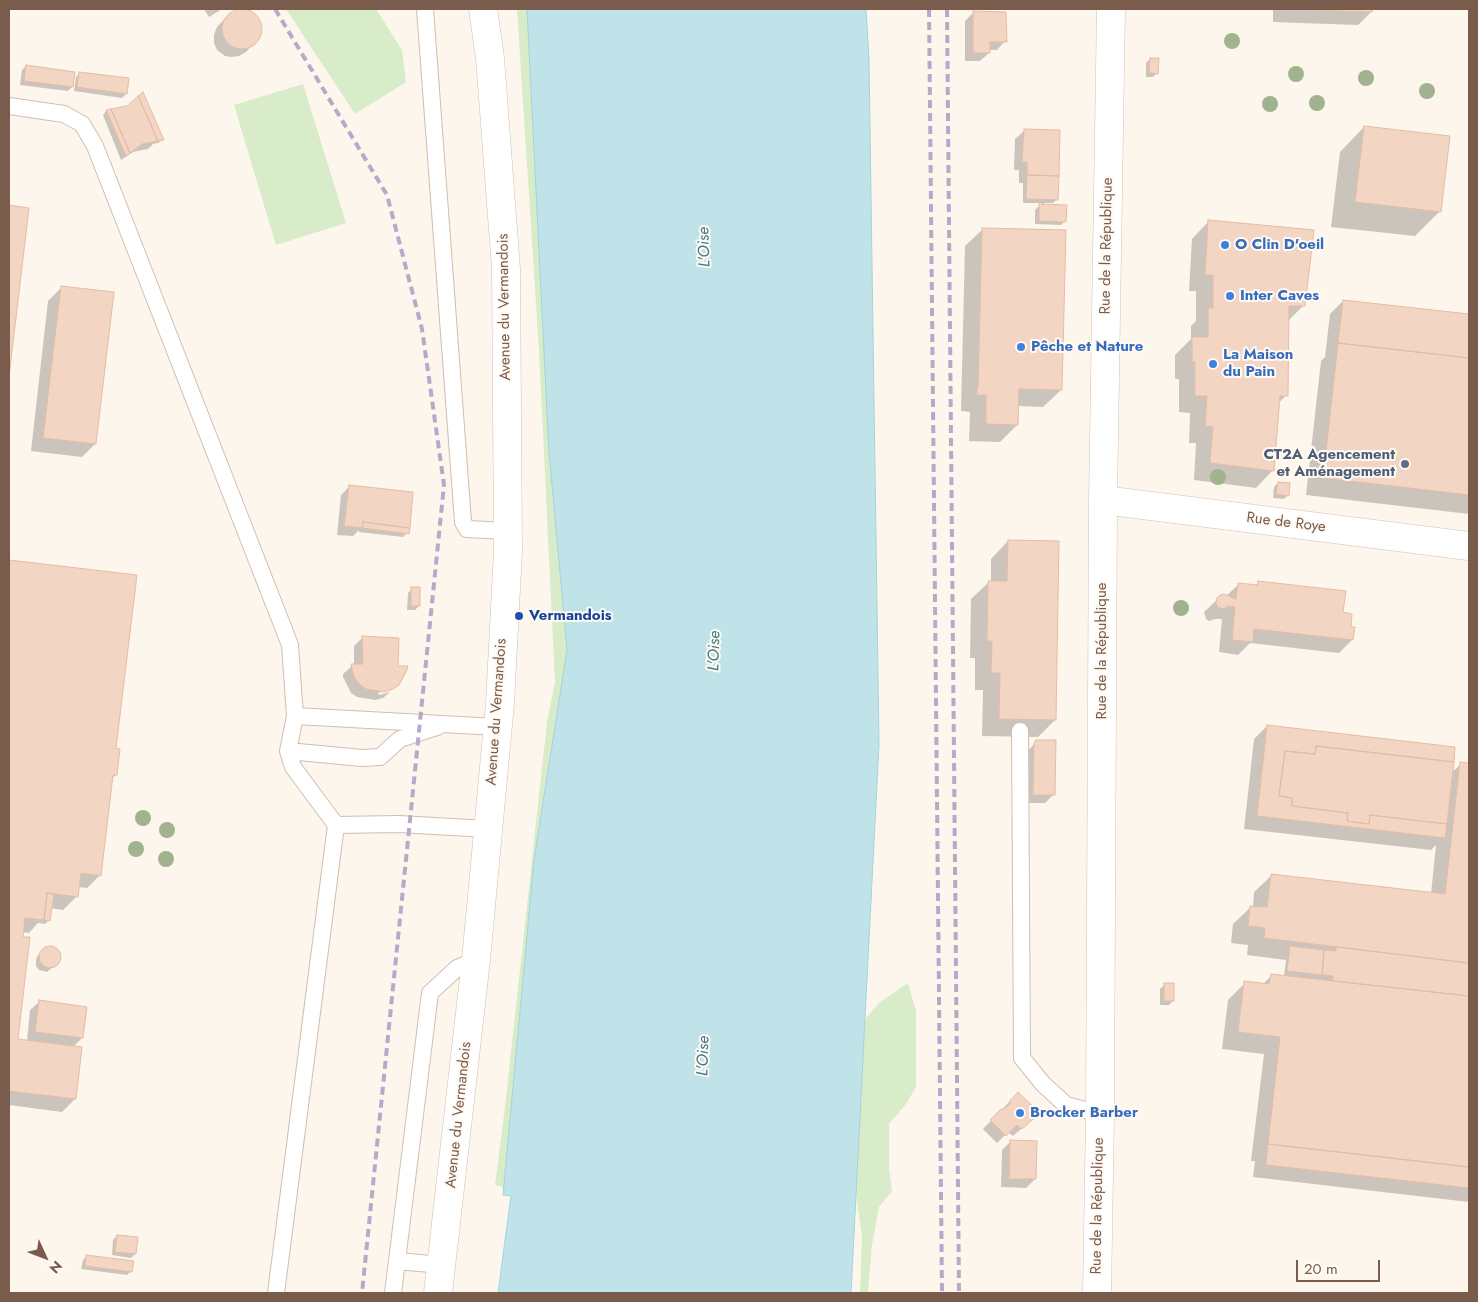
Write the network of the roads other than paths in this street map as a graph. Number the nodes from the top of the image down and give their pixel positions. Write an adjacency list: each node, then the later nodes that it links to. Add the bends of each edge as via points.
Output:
1 (425, 9): 6 (lane, via 463,522 467,529)
2 (483, 9): 6 (main road, Avenue du Vermandois, via 490,58 506,269)
3 (1111, 9): 5 (main road, Rue de la République)
4 (9, 106): 8 (lane, via 64,114 82,124 96,146 290,645)
5 (1103, 500): 7 (main road, Rue de Roye); 16 (main road, Rue de la République)
6 (508, 531): 10 (main road, Avenue du Vermandois)
7 (1469, 546)
8 (295, 716): 9 (lane); 12 (lane)
9 (446, 724): 10 (lane); 12 (lane, via 400,740 380,757)
10 (497, 727): 14 (main road, Avenue du Vermandois)
11 (1020, 731): 16 (lane, via 1022,1058 1066,1105)
12 (288, 751): 13 (lane, via 293,767)
13 (336, 825): 14 (lane, via 399,824); 19 (lane)
14 (488, 829): 15 (main road, Avenue du Vermandois)
15 (476, 960): 17 (lane, via 457,968 430,992); 18 (main road, Avenue du Vermandois)
16 (1100, 1114): 22 (main road, Rue de la République)
17 (397, 1260): 18 (lane); 20 (lane)
18 (442, 1265): 21 (main road, Avenue du Vermandois)
19 (276, 1293)
20 (393, 1293)
21 (438, 1293)
22 (1097, 1293)

